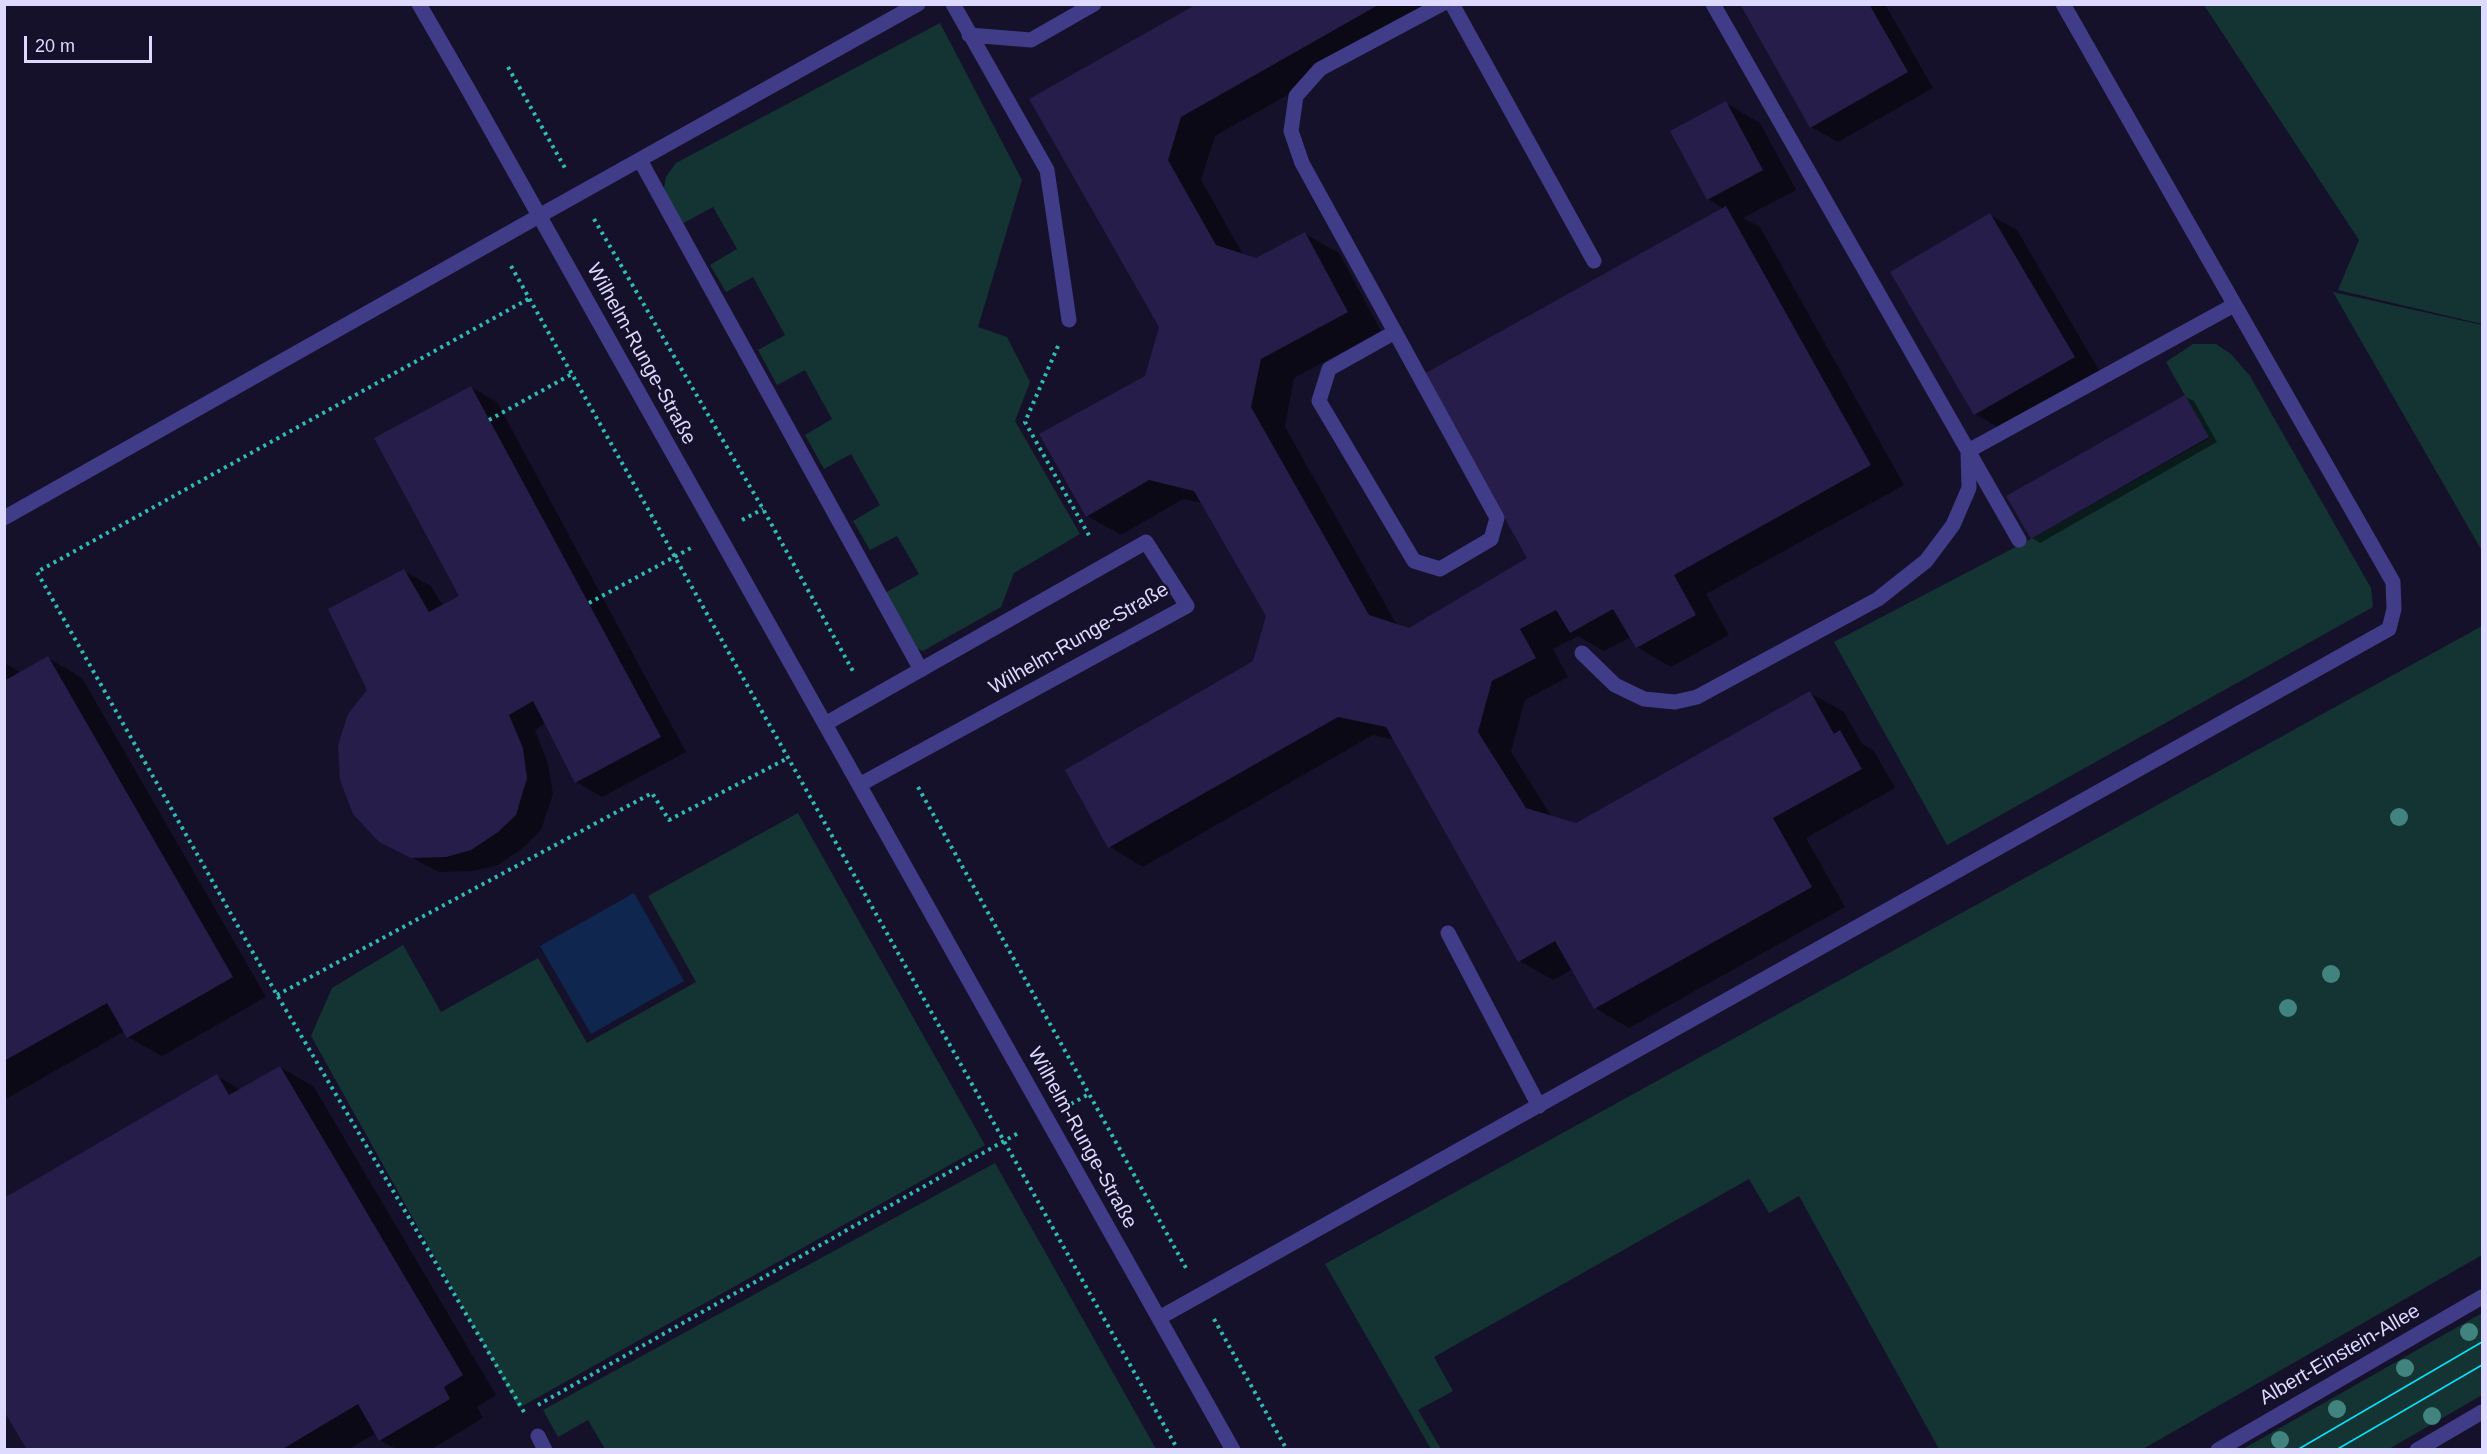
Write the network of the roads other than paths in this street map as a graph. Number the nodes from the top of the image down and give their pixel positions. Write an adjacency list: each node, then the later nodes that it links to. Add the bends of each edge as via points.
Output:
1 (419, 4): 11 (street, Wilhelm-Runge-Straße)
2 (918, 4): 10 (street)
3 (953, 4): 9 (street)
4 (1094, 4): 9 (street, via 1031,40)
5 (1442, 4): 15 (street, via 1320,69 1296,96 1291,130 1302,163)
6 (1452, 4): 12 (street)
7 (1713, 4): 16 (street)
8 (2062, 4): 13 (street)
9 (969, 35): 14 (street, via 1047,170)
10 (640, 160): 11 (street); 20 (street)
11 (539, 216): 17 (street); 21 (street, Wilhelm-Runge-Straße)
12 (1594, 261)
13 (2234, 305): 16 (street); 24 (street, via 2393,582 2394,609 2389,629)
14 (1069, 320)
15 (1395, 332): 15 (street, via 1329,369 1319,400 1414,561 1440,569 1491,539 1497,518)
16 (1968, 451): 18 (street); 19 (street, via 1969,488 1953,525 1926,561 1878,599 1697,697 1675,702 1644,699 1615,685)
17 (4, 519)
18 (2019, 540)
19 (1582, 653)
20 (921, 670): 21 (street, Wilhelm-Runge-Straße); 22 (street, Wilhelm-Runge-Straße, via 1146,542 1187,606)
21 (825, 724): 22 (street, Wilhelm-Runge-Straße)
22 (859, 785): 26 (street, Wilhelm-Runge-Straße)
23 (1449, 933): 24 (street)
24 (1539, 1106): 26 (street)
25 (2482, 1297): 29 (street, Albert-Einstein-Allee)
26 (1159, 1318): 28 (street, Wilhelm-Runge-Straße)
27 (2482, 1412): 30 (street)
28 (1233, 1449)
29 (2218, 1449)
30 (2417, 1449)

